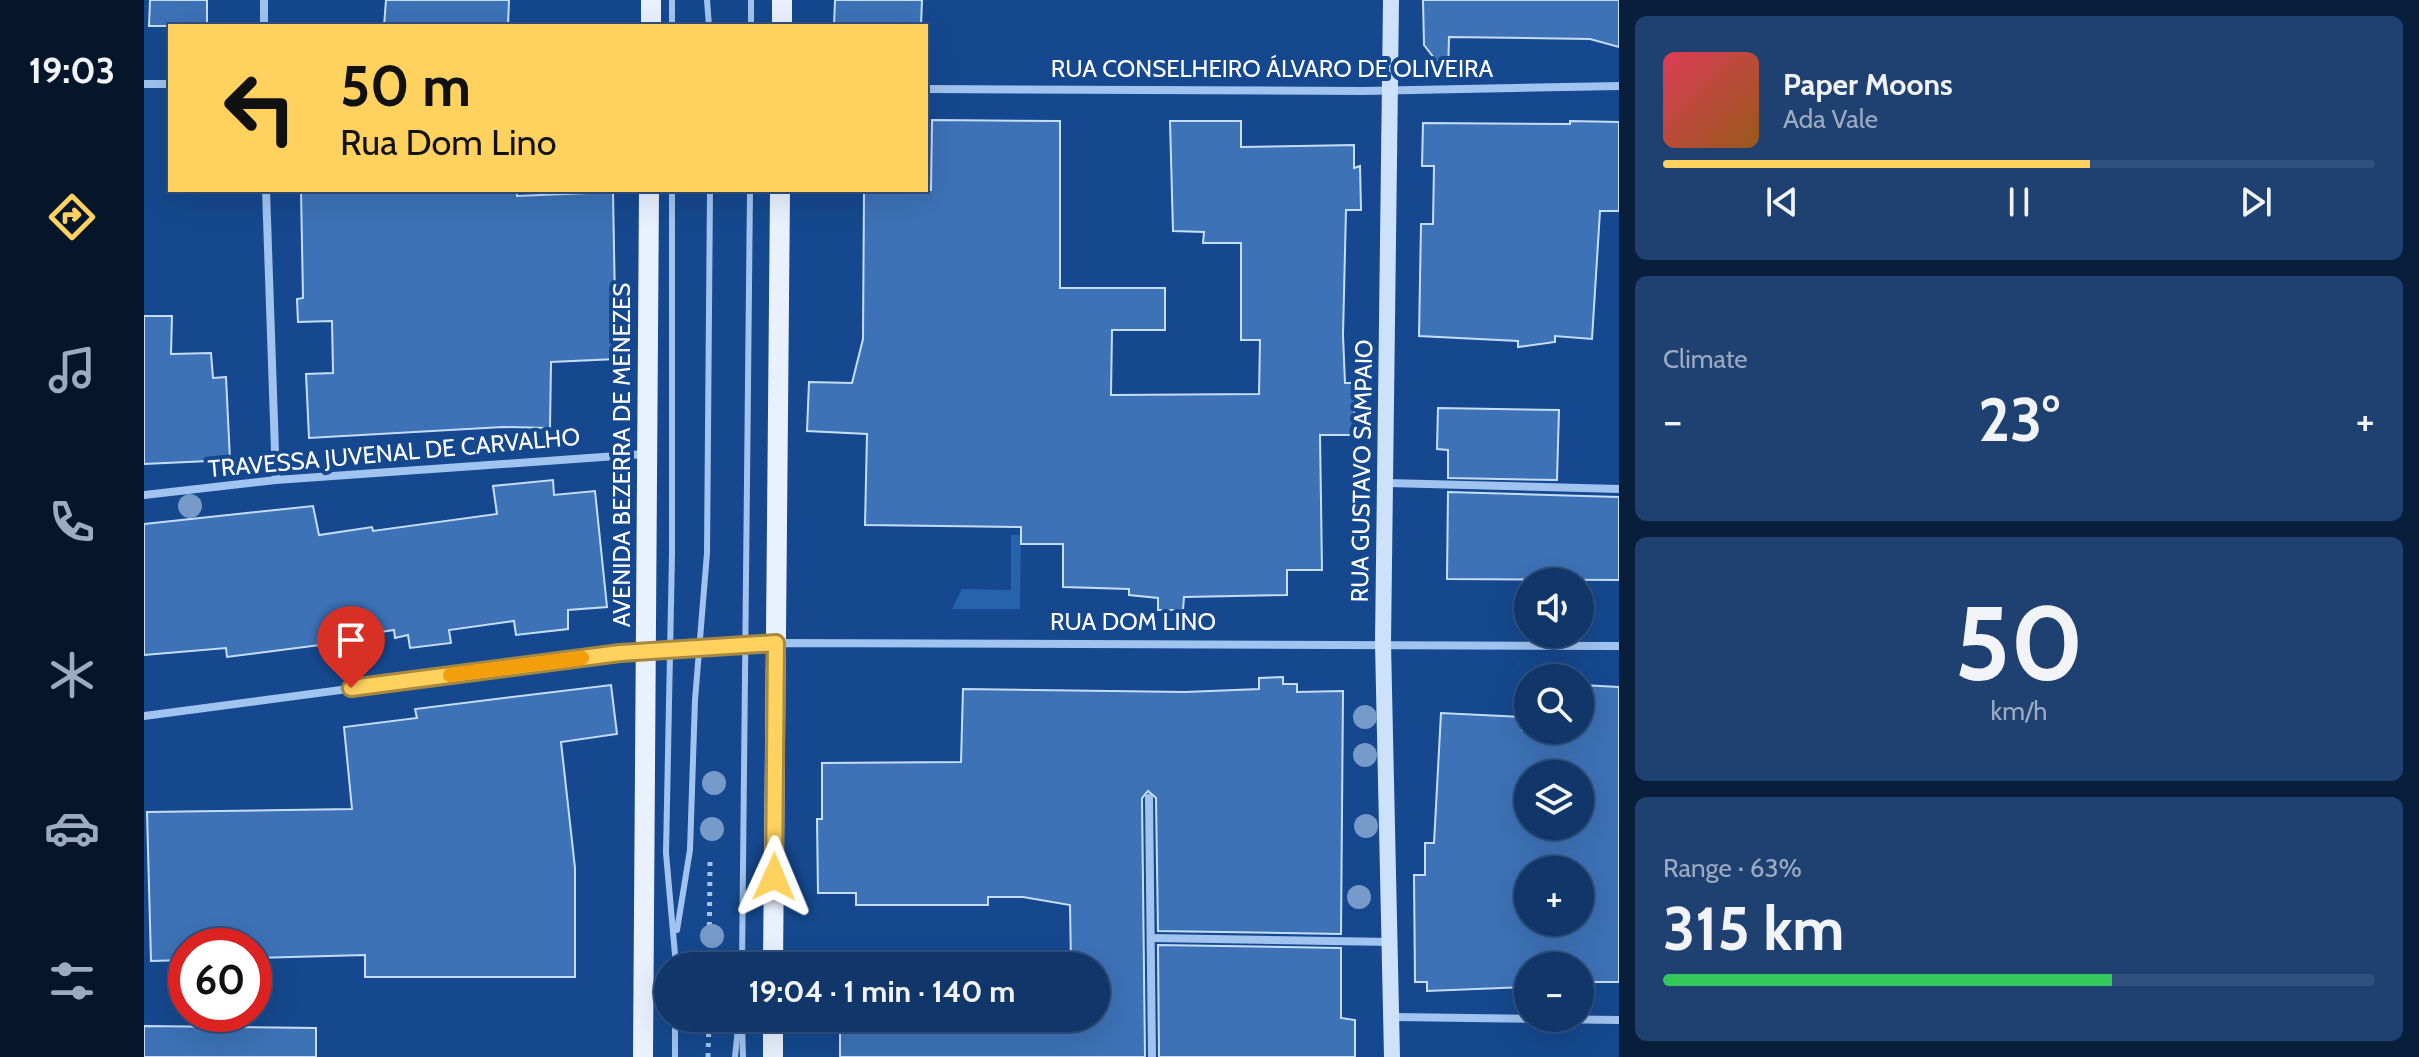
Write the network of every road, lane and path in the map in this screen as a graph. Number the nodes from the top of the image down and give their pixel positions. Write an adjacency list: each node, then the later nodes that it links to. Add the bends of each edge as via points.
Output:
1 (264, 0): 8 (street)
2 (651, 0): 9 (main road)
3 (672, 0): 10 (lane)
4 (707, 0): 11 (lane)
5 (751, 0): 12 (lane)
6 (782, 0): 13 (main road)
7 (1391, 0): 18 (street, RUA GUSTAVO SAMPAIO)
8 (264, 24)
9 (651, 24)
10 (672, 24)
11 (709, 24)
12 (751, 24)
13 (782, 24)
14 (144, 84): 15 (street)
15 (168, 84)
16 (1619, 86): 18 (street, RUA CONSELHEIRO ÁLVARO DE OLIVEIRA)
17 (928, 89): 18 (street, RUA CONSELHEIRO ÁLVARO DE OLIVEIRA)
18 (1391, 91): 27 (street, RUA GUSTAVO SAMPAIO)
19 (266, 192): 26 (street)
20 (649, 192): 25 (main road, AVENIDA BEZERRA DE MENEZES)
21 (672, 192): 35 (lane, AVENIDA BEZERRA DE MENEZES)
22 (710, 192): 34 (lane, AVENIDA BEZERRA DE MENEZES, via 707,553)
23 (750, 192): 32 (lane)
24 (780, 192): 30 (main road)
25 (648, 454): 26 (street, TRAVESSA JUVENAL DE CARVALHO); 36 (main road, AVENIDA BEZERRA DE MENEZES)
26 (276, 480): 29 (street, TRAVESSA JUVENAL DE CARVALHO)
27 (1387, 483): 28 (street); 31 (street, RUA GUSTAVO SAMPAIO)
28 (1619, 489)
29 (144, 495)
30 (776, 643): 31 (street, RUA DOM LINO); 32 (street, RUA DOM LINO); 44 (main road)
31 (1383, 643): 33 (street, RUA DOM LINO); 41 (street, RUA GUSTAVO SAMPAIO)
32 (746, 645): 34 (street, RUA DOM LINO); 43 (lane)
33 (1619, 646)
34 (699, 648): 35 (street, RUA DOM LINO); 39 (lane, AVENIDA BEZERRA DE MENEZES, via 690,850)
35 (669, 650): 36 (street, RUA DOM LINO); 39 (lane, AVENIDA BEZERRA DE MENEZES, via 666,853)
36 (647, 651): 37 (street, RUA DOM LINO); 52 (main road, AVENIDA BEZERRA DE MENEZES)
37 (144, 716)
38 (1149, 798): 40 (street)
39 (676, 937): 42 (lane, AVENIDA BEZERRA DE MENEZES)
40 (1151, 938): 41 (street); 58 (street)
41 (1392, 942): 45 (street, RUA GUSTAVO SAMPAIO)
42 (676, 952)
43 (742, 952)
44 (773, 952)
45 (1393, 1017): 46 (street); 59 (street, RUA GUSTAVO SAMPAIO)
46 (1619, 1020)
47 (675, 1032): 53 (lane)
48 (709, 1032): 54 (path)
49 (739, 1032): 55 (lane)
50 (742, 1032): 56 (lane)
51 (773, 1032): 57 (main road)
52 (643, 1057)
53 (675, 1057)
54 (708, 1057)
55 (735, 1057)
56 (743, 1057)
57 (773, 1057)
58 (1152, 1057)
59 (1392, 1057)

